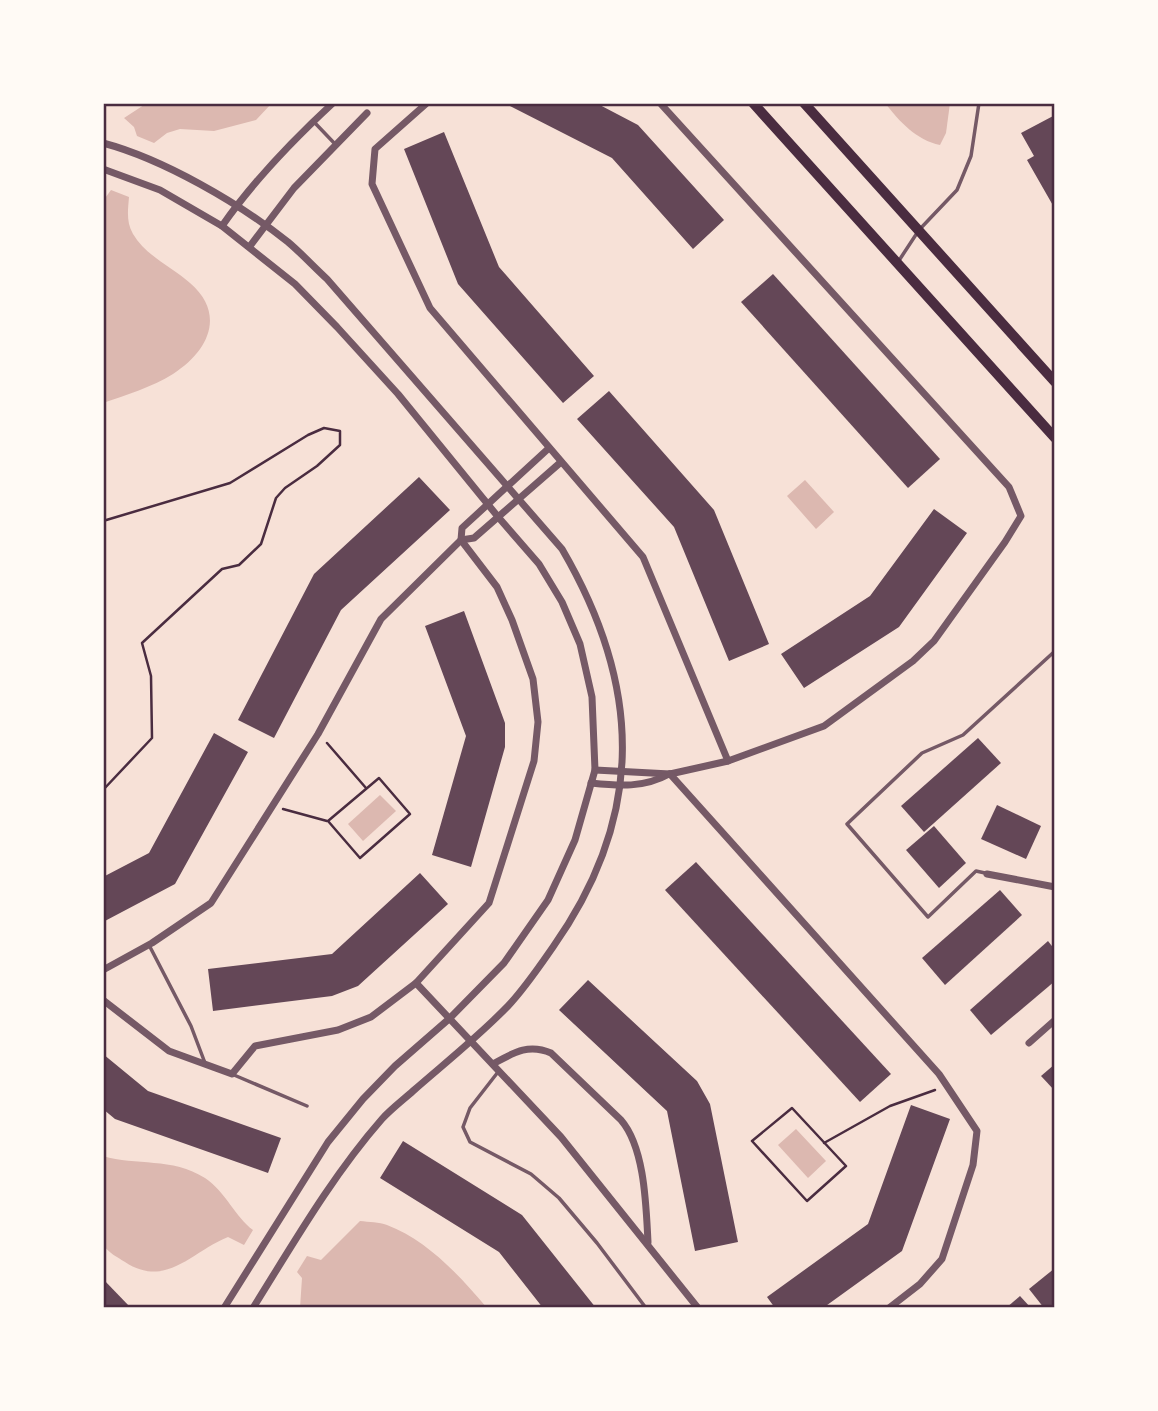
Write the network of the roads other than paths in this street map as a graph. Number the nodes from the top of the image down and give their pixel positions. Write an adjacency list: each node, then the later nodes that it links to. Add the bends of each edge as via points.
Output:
1 (333, 103): 8 (street)
2 (427, 103): 20 (street, via 375,149 372,184 430,308)
3 (660, 103): 28 (street, via 1009,487 1021,516 934,642 913,661 824,726)
4 (753, 103): 17 (main road)
5 (804, 103): 15 (main road)
6 (979, 103): 15 (lane, via 971,156 957,190)
7 (368, 113): 10 (street)
8 (313, 121): 10 (lane); 12 (street)
9 (103, 143): 12 (street, via 170,169)
10 (336, 145): 13 (street)
11 (103, 169): 14 (street, via 160,190)
12 (236, 206): 13 (street); 14 (street)
13 (265, 225): 16 (street); 22 (street, via 327,279)
14 (222, 226): 16 (street)
15 (919, 230): 17 (lane); 18 (main road)
16 (250, 246): 24 (street, via 295,284 354,346)
17 (897, 262): 19 (main road)
18 (1055, 382)
19 (1055, 438)
20 (549, 448): 21 (street); 22 (street)
21 (561, 462): 23 (street); 28 (street, via 643,557)
22 (507, 486): 23 (street); 24 (street)
23 (519, 500): 25 (street); 30 (street, via 562,549 589,599 617,691)
24 (487, 503): 25 (street); 26 (street, via 462,528)
25 (499, 518): 26 (street, via 474,538); 29 (street, via 539,564 580,644 592,697)
26 (461, 540): 36 (street, via 382,620 318,734 211,903); 38 (street, via 498,587 513,620 533,679 538,722 534,761 489,903)
27 (1055, 651): 34 (lane, via 963,735 922,753 847,824 928,917 976,871)
28 (728, 761): 31 (street)
29 (595, 770): 30 (street); 32 (street)
30 (623, 772): 31 (street); 33 (street)
31 (670, 774): 33 (street, via 655,782); 53 (street, via 940,1074 977,1131 974,1165 942,1259)
32 (591, 783): 33 (street); 40 (street, via 575,840 548,900 504,963)
33 (620, 786): 42 (street, via 615,820 594,880 565,930 508,1006)
34 (987, 874): 35 (street)
35 (1055, 887)
36 (149, 945): 37 (street); 44 (lane)
37 (103, 970)
38 (416, 983): 40 (street); 46 (street, via 371,1017 338,1030 255,1046)
39 (103, 1000): 44 (street, via 169,1051)
40 (450, 1018): 42 (street); 49 (street, via 395,1066 328,1142)
41 (1055, 1020): 43 (street)
42 (471, 1040): 45 (street); 50 (street, via 383,1117 349,1160)
43 (1029, 1043)
44 (206, 1065): 46 (street)
45 (496, 1067): 48 (street); 48 (street, via 526,1048 551,1053 629,1129 637,1150); 51 (lane, via 463,1127 470,1142 531,1174 559,1198)
46 (232, 1074): 47 (lane)
47 (307, 1106)
48 (648, 1243): 52 (street)
49 (224, 1308)
50 (253, 1308)
51 (646, 1308)
52 (698, 1308)
53 (889, 1308)

